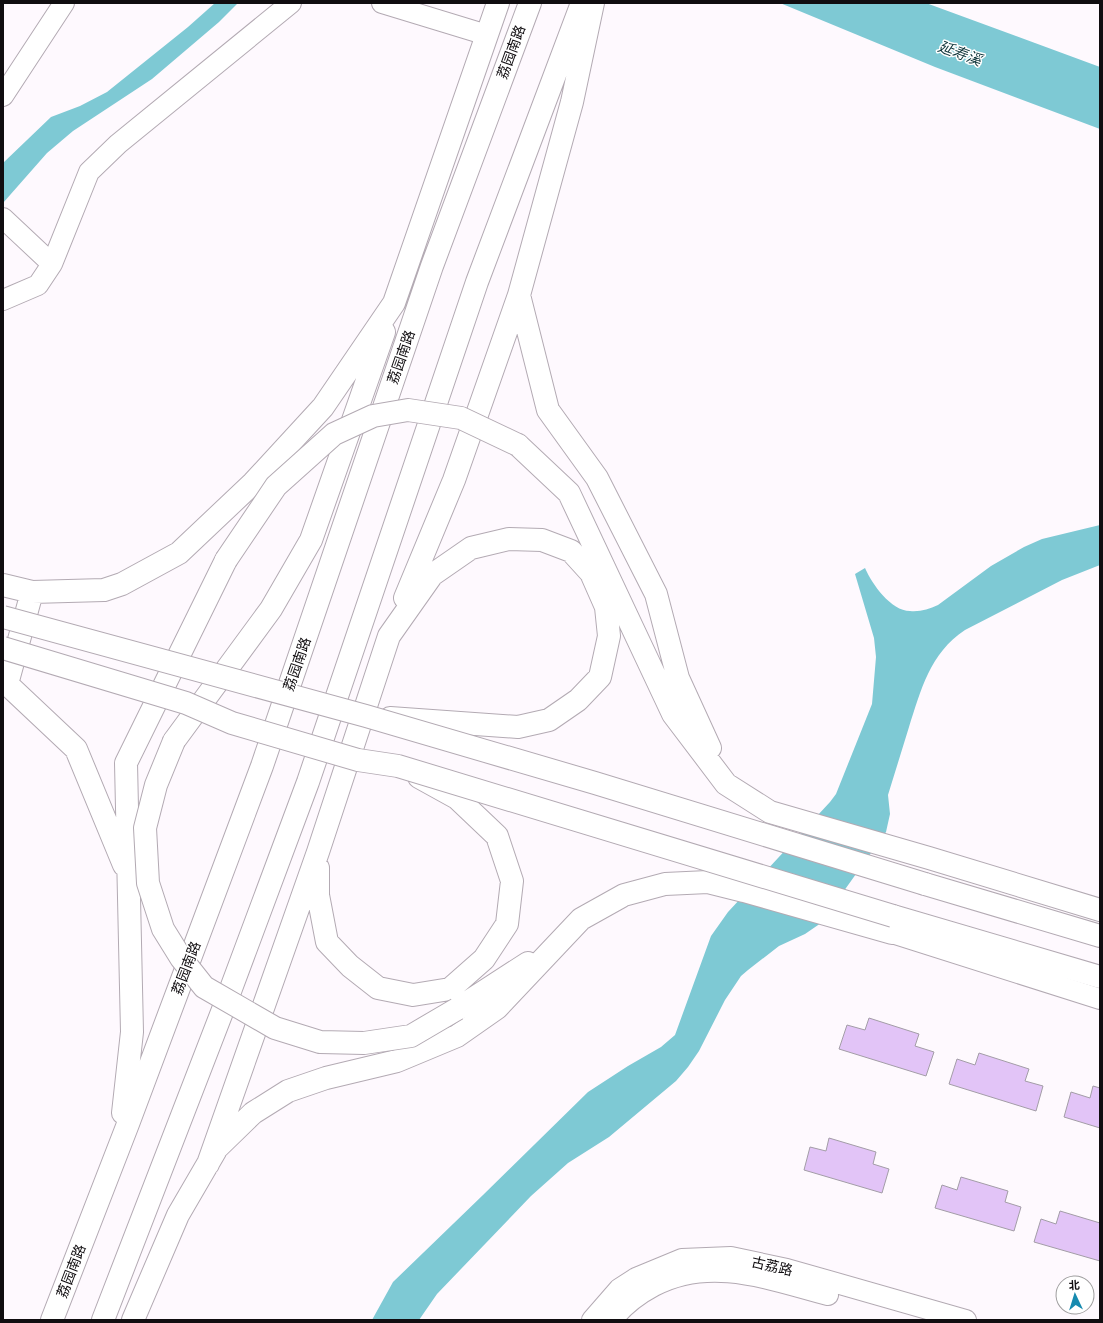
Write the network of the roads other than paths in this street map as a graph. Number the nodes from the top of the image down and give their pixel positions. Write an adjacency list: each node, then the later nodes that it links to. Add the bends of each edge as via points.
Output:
1 (64, 3): 9 (street)
2 (291, 3): 11 (street, via 118,144 89,172)
3 (382, 3): 8 (street)
4 (498, 3): 8 (main road)
5 (530, 3): 32 (main road, 荔园南路, via 432,266 262,766)
6 (582, 3): 35 (main road, via 477,282 308,782)
7 (593, 3): 12 (main road, via 572,102)
8 (487, 35): 14 (main road)
9 (3, 96)
10 (9, 223): 11 (street)
11 (52, 264): 13 (street, via 38,285)
12 (519, 295): 18 (main road, via 454,480); 23 (main road, via 548,410 597,478 656,594 678,678)
13 (3, 300)
14 (394, 303): 16 (main road, via 323,408 253,483 179,552 122,584 104,590); 29 (main road, bridge, via 311,540 271,608 174,741 156,785 145,828 148,883 163,929 181,958 204,987 275,1028 320,1042 364,1043 412,1036)
15 (3, 585): 16 (main road)
16 (32, 592): 20 (main road)
17 (3, 617): 21 (main road, bridge)
18 (389, 636): 21 (main road, bridge, via 432,575 471,548 509,539 542,540 570,551 591,573 606,607 609,636 600,677 578,700 549,720 518,727); 24 (main road)
19 (3, 648): 22 (main road, bridge, via 186,703 232,723 358,760)
20 (5, 683): 25 (main road, via 76,750)
21 (366, 716): 28 (main road, bridge)
22 (398, 766): 24 (main road, bridge, via 457,798 497,836 512,881 507,924 484,959 450,989 413,995 378,988 350,966 327,942 318,895); 27 (main road, bridge)
23 (726, 784): 25 (main road, bridge, via 673,714 569,493 518,445 461,418 408,410 372,416 334,434 276,486 226,560 126,763); 26 (main road, via 770,812)
24 (318, 852): 33 (main road)
25 (128, 876): 32 (main road, via 132,1032)
26 (1100, 910)
27 (892, 925): 29 (main road, via 708,882 665,884 624,895 580,919); 30 (main road); 31 (street)
28 (1100, 936)
29 (556, 944): 33 (main road, via 497,1008 457,1036 397,1061 326,1078 288,1091 253,1113 217,1148)
30 (1100, 977)
31 (1100, 999)
32 (120, 1145): 34 (main road, 荔园南路)
33 (208, 1164): 36 (main road, via 178,1215)
34 (52, 1320)
35 (103, 1320)
36 (133, 1320)
37 (592, 1320): 40 (street, 古荔路, via 619,1288 650,1271 682,1259 731,1257 787,1269)
38 (612, 1320): 39 (street, 古荔路, via 632,1299 648,1289 667,1279 703,1271 723,1271 764,1278)
39 (921, 1320)
40 (966, 1320)

